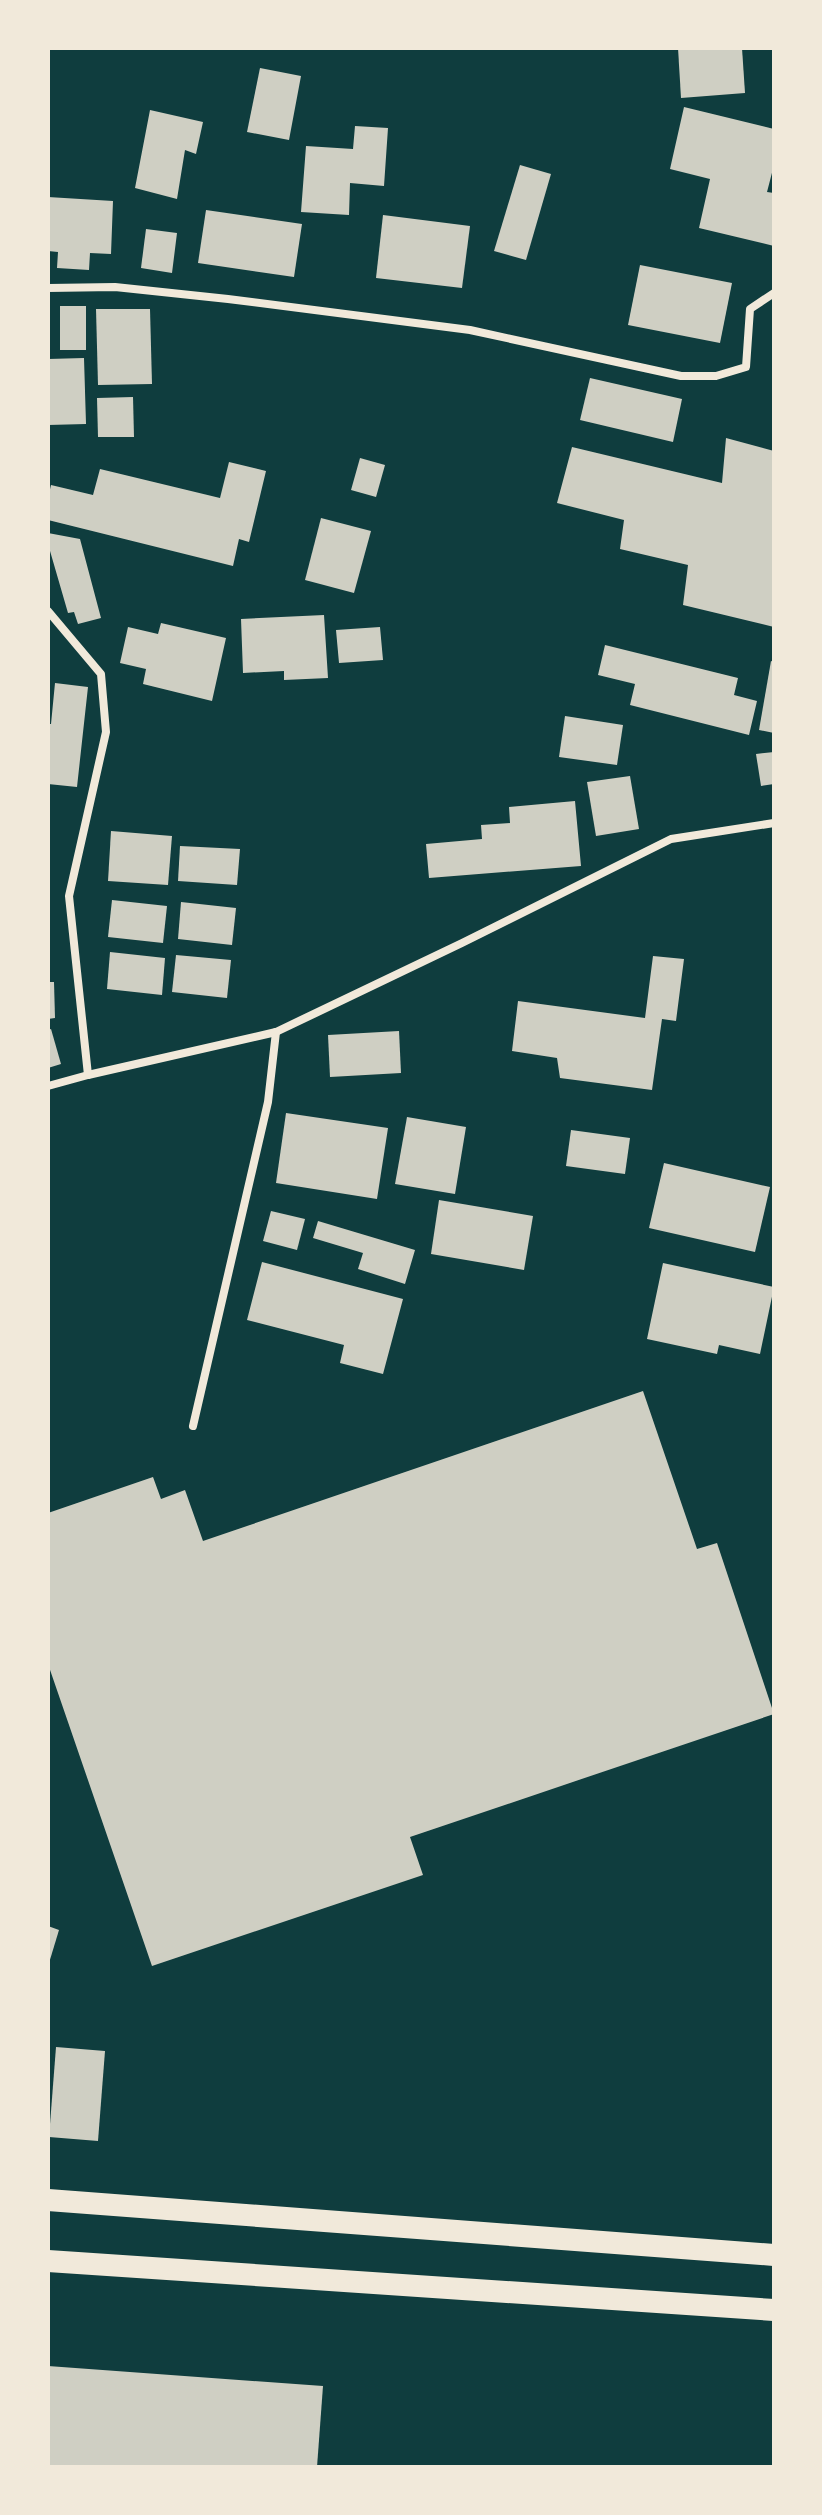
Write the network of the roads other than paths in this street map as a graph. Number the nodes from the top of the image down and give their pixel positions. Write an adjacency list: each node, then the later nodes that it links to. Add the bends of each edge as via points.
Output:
1 (48, 288): 2 (street, via 115,287 470,330 681,376 716,376 746,367 750,309)
2 (774, 293)
3 (48, 611): 6 (street, via 101,674 106,732 69,896)
4 (774, 823): 5 (street, via 671,839)
5 (276, 1032): 6 (street); 8 (street, via 268,1102)
6 (88, 1075): 7 (street)
7 (48, 1086)
8 (193, 1426)
9 (48, 2200): 10 (highway)
10 (774, 2255)
11 (48, 2261): 12 (highway)
12 (774, 2310)

